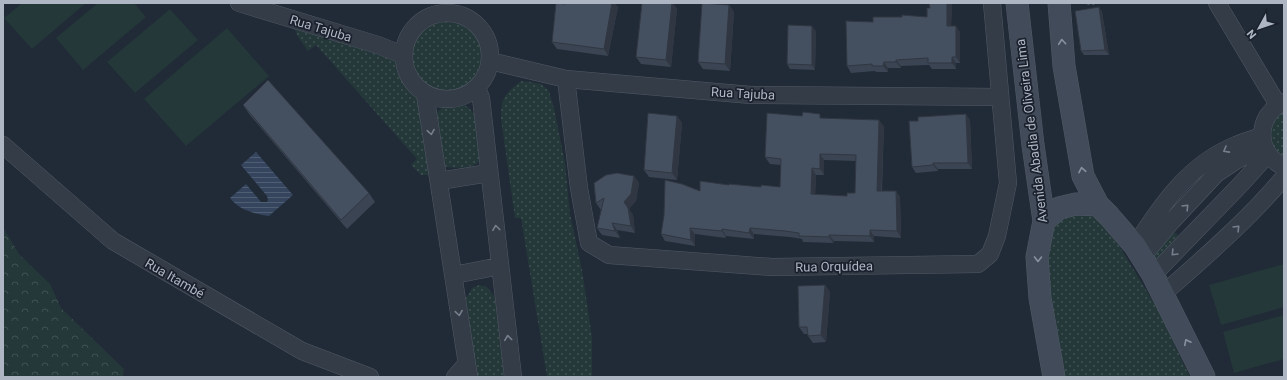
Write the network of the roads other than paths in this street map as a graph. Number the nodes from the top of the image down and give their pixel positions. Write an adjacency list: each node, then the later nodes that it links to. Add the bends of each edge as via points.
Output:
1 (239, 3): 8 (street, Rua Tajuba)
2 (992, 3): 13 (street, Rua Orquídea)
3 (1017, 3): 24 (street, Avenida Abadia de Oliveira Lima)
4 (1059, 3): 23 (street, one-way to 4, via 1082,176 1064,66)
5 (1217, 3): 14 (street)
6 (456, 8): 7 (street, via 446,13 435,14); 9 (street, via 478,26 485,36 490,48)
7 (428, 11): 8 (street, via 406,40)
8 (403, 55): 12 (street, via 409,78)
9 (490, 61): 10 (street, Rua Tajuba); 11 (street, via 488,71)
10 (566, 78): 13 (street, Rua Tajuba, via 751,95); 13 (street, Rua Orquídea, via 579,188 589,243 608,255 772,267 978,264 990,254 997,236 1008,183)
11 (477, 88): 12 (street, via 465,96 452,99); 19 (street, via 481,98)
12 (426, 94): 22 (street, one-way to 22)
13 (1000, 97)
14 (1281, 103): 16 (street, via 1271,110 1266,118 1263,127)
15 (3, 145): 33 (street, Rua Itambé, via 113,241 302,351)
16 (1265, 145): 17 (street, one-way to 17, via 1235,145); 18 (street, via 1274,161); 20 (street); 26 (street)
17 (1204, 162): 20 (street); 28 (street, via 1181,182 1155,216)
18 (1284, 166)
19 (489, 173): 22 (street); 29 (street, one-way to 19)
20 (1216, 174): 25 (street, one-way to 20)
21 (1284, 178): 27 (street, one-way to 21, via 1270,195)
22 (439, 182): 30 (street)
23 (1098, 205): 24 (street, via 1076,204 1059,208); 28 (street)
24 (1044, 221): 36 (street, Avenida Abadia de Oliveira Lima, one-way to 36, via 1037,257 1040,298)
25 (1172, 221): 26 (street); 28 (street)
26 (1189, 238): 27 (street); 28 (street, one-way to 28)
27 (1208, 254): 31 (street)
28 (1143, 260): 31 (street)
29 (500, 266): 30 (street); 35 (street, one-way to 29)
30 (454, 275): 32 (street, one-way to 32)
31 (1163, 294): 37 (street, one-way to 31)
32 (468, 370): 34 (street)
33 (370, 377)
34 (454, 377)
35 (513, 377)
36 (1054, 377)
37 (1204, 377)

